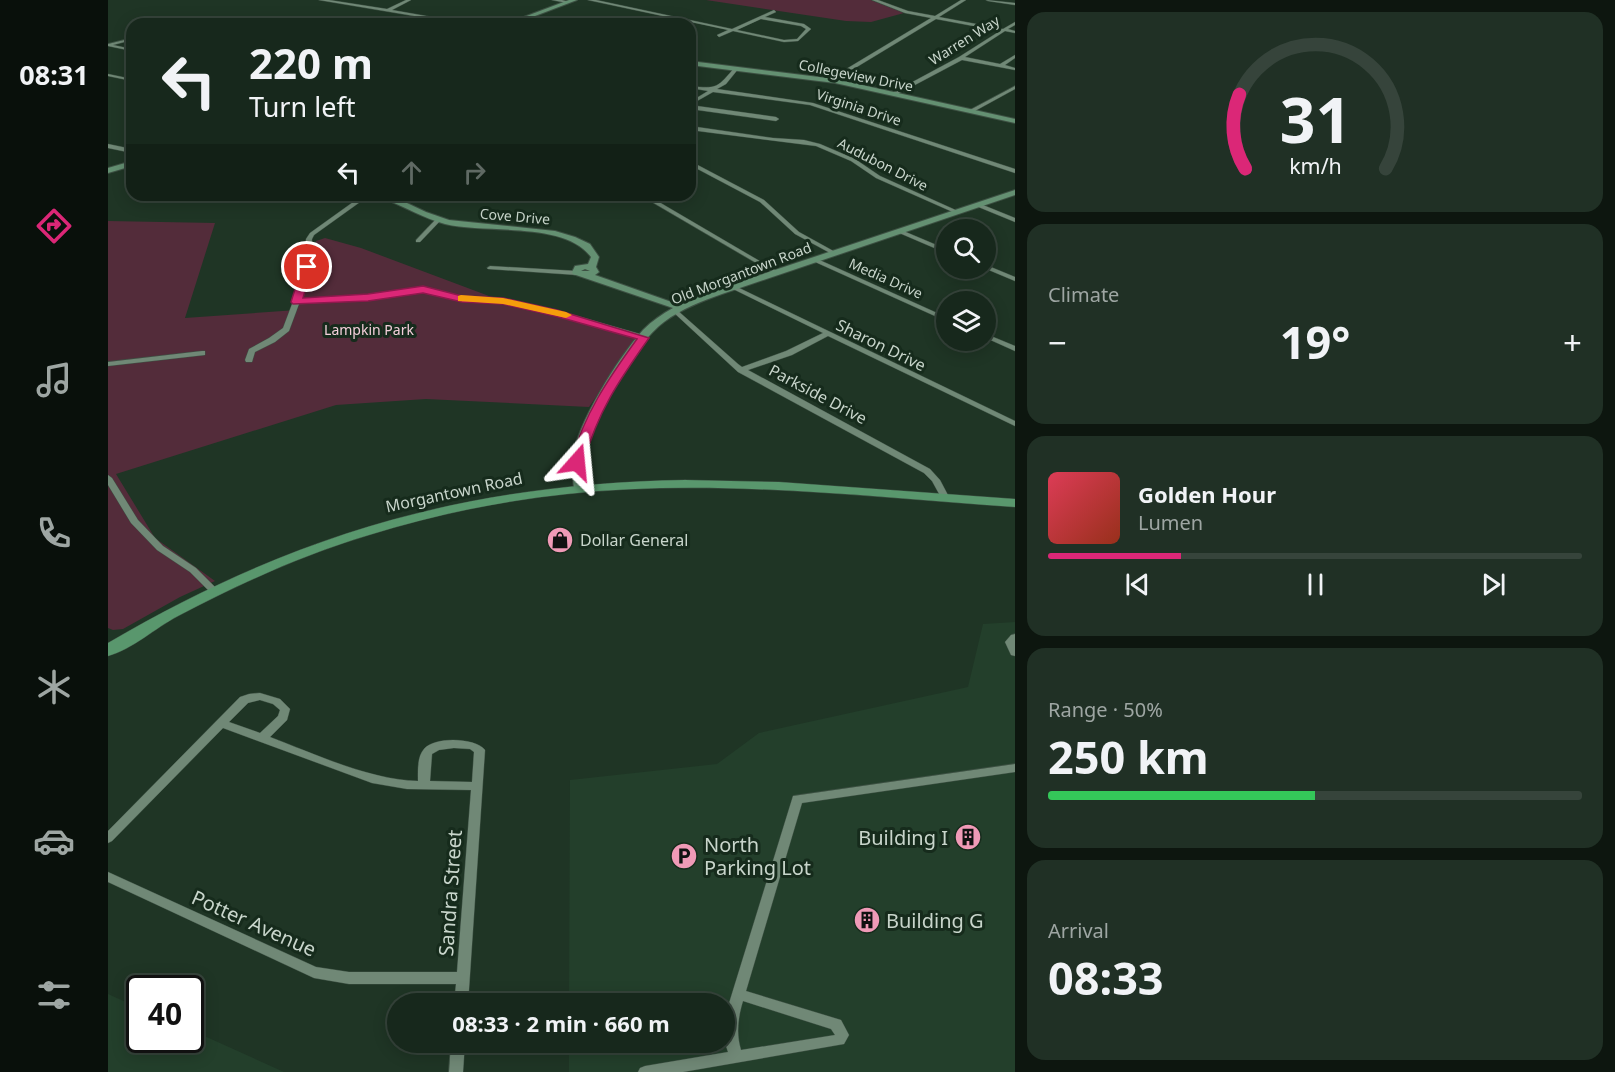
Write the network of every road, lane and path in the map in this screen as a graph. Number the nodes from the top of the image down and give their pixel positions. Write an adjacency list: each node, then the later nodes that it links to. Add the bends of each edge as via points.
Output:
1 (321, 0): 11 (street)
2 (409, 0): 11 (street)
3 (554, 0): 8 (street)
4 (590, 0): 17 (street)
5 (874, 0): 14 (street)
6 (962, 0): 14 (street)
7 (988, 0): 9 (street, Warren Way)
8 (570, 1): 16 (street)
9 (1009, 2): 10 (street, Warren Way)
10 (1015, 4)
11 (387, 11): 15 (street)
12 (774, 11): 13 (street)
13 (760, 17): 20 (street); 20 (street, via 809,29 792,41)
14 (935, 17): 21 (street); 37 (street)
15 (432, 18)
16 (527, 18)
17 (676, 18)
18 (696, 22): 20 (street)
19 (1015, 23): 21 (street, Warren Way)
20 (733, 30): 23 (street)
21 (1004, 30): 22 (street); 28 (street, Warren Way)
22 (1015, 32)
23 (719, 36)
24 (126, 41): 25 (street)
25 (108, 46): 26 (street)
26 (126, 49)
27 (1015, 56): 30 (street)
28 (961, 58): 30 (street); 41 (street, Warren Way)
29 (696, 64): 31 (street, Collegeview Drive)
30 (1001, 66): 32 (street)
31 (737, 68): 37 (street, Collegeview Drive); 40 (street)
32 (1015, 69)
33 (108, 75): 34 (street)
34 (117, 77): 35 (street); 36 (street)
35 (126, 79)
36 (108, 80)
37 (830, 81): 41 (street, Collegeview Drive)
38 (1015, 87): 44 (street)
39 (696, 88): 40 (street, Virginia Drive)
40 (712, 90): 42 (street); 53 (street, Virginia Drive, via 807,103)
41 (894, 94): 44 (street, Collegeview Drive)
42 (696, 102)
43 (696, 107): 45 (street)
44 (972, 111): 46 (street, Collegeview Drive)
45 (776, 119)
46 (1015, 121)
47 (696, 129): 59 (street, Audubon Drive, via 818,145)
48 (108, 146): 49 (street)
49 (126, 150)
50 (126, 165): 52 (street)
51 (696, 166): 65 (street, via 762,201 797,233)
52 (108, 171)
53 (1015, 171)
54 (1015, 192): 58 (street, Old Morgantown Road)
55 (367, 201): 73 (street, via 309,239 306,275)
56 (389, 201): 60 (street, Cove Drive)
57 (653, 201): 70 (street)
58 (978, 205): 59 (street, Old Morgantown Road); 61 (street)
59 (957, 212): 62 (street, Old Morgantown Road)
60 (439, 219): 63 (street); 68 (street, Cove Drive, via 562,235 591,250 594,255)
61 (1015, 220)
62 (899, 231): 64 (street); 65 (street, Old Morgantown Road)
63 (418, 241)
64 (936, 247)
65 (834, 253): 66 (street, Old Morgantown Road)
66 (815, 260): 70 (street, Old Morgantown Road); 75 (street, Media Drive)
67 (490, 268): 68 (street, Parkside Drive)
68 (586, 269): 74 (street, Parkside Drive, via 602,280)
69 (996, 271): 71 (street)
70 (777, 273): 72 (street, Old Morgantown Road)
71 (1015, 279)
72 (735, 288): 74 (street, Old Morgantown Road); 76 (street, Sharon Drive)
73 (297, 302): 77 (street, via 423,290 462,299 503,301); 81 (street, via 286,329 252,351)
74 (678, 310): 77 (street, Old Morgantown Road, via 656,323); 83 (street, Parkside Drive)
75 (936, 314)
76 (827, 334): 83 (street); 84 (street, Sharon Drive)
77 (644, 338): 86 (street, Old Morgantown Road, via 611,382 594,417 578,456)
78 (996, 340): 79 (street)
79 (1015, 349)
80 (202, 353): 82 (street)
81 (249, 360)
82 (108, 364)
83 (741, 370): 87 (street, Parkside Drive, via 922,468 934,477)
84 (1015, 424)
85 (108, 478): 89 (street, via 134,521 160,548 193,570)
86 (580, 488): 87 (main road, Morgantown Road, via 726,485); 89 (main road, Morgantown Road, via 467,505 380,526 301,552)
87 (946, 499): 88 (main road, Morgantown Road)
88 (1015, 503)
89 (213, 590): 91 (main road, Morgantown Road)
90 (1015, 637): 92 (street, via 1010,642)
91 (108, 650)
92 (1015, 653)
93 (222, 723): 94 (street); 94 (street, via 244,700 262,696 283,706 285,713); 98 (street)
94 (261, 738): 96 (street, via 372,779)
95 (1015, 768): 102 (street, via 797,799)
96 (424, 785): 97 (street); 97 (street, Sandra Street, via 426,757 431,748 472,745 480,750)
97 (477, 786): 100 (street, Sandra Street)
98 (108, 838)
99 (108, 877): 100 (street, Potter Avenue, via 314,972 349,978)
100 (463, 978): 101 (street, Sandra Street)
101 (462, 993)
102 (738, 994): 104 (street, via 731,1026); 104 (street, via 836,1024 842,1035 839,1040)
103 (457, 1053): 105 (street)
104 (736, 1056): 106 (street)
105 (456, 1072)
106 (645, 1072)

